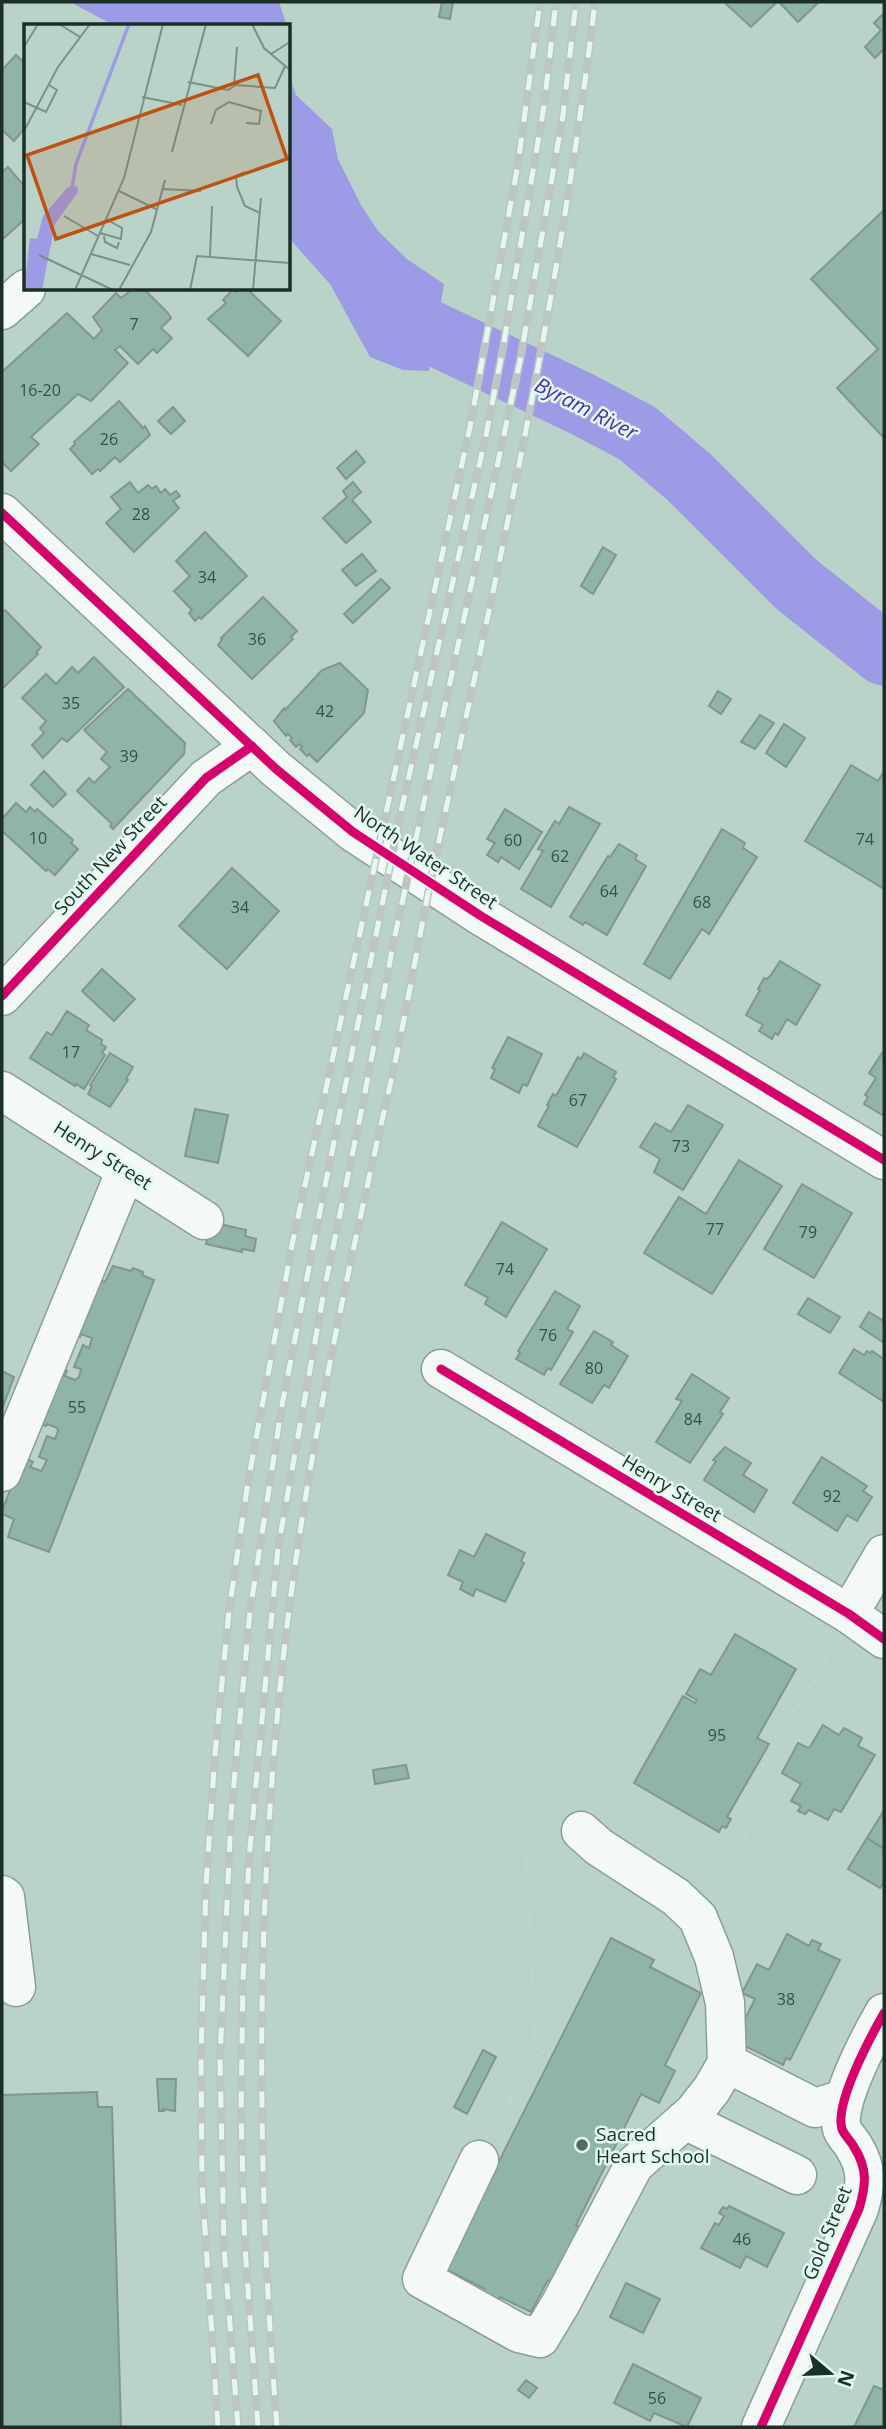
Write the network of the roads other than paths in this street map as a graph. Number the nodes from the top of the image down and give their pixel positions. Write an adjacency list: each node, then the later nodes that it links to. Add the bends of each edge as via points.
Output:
1 (25, 290): 2 (street)
2 (2, 310)
3 (9, 533): 4 (street, North Water Street)
4 (251, 746): 5 (street, South New Street, via 206,778); 7 (street, North Water Street, via 353,832 432,884)
5 (2, 996)
6 (2, 1091): 8 (street, Henry Street)
7 (884, 1160)
8 (126, 1170): 9 (street, Henry Street); 11 (street)
9 (204, 1220)
10 (441, 1369): 13 (street, Henry Street)
11 (2, 1472)
12 (884, 1554): 13 (street)
13 (849, 1614): 14 (street, Henry Street)
14 (884, 1639)
15 (581, 1831): 19 (street, via 676,1897 698,1918 725,2003)
16 (2, 1895): 17 (street)
17 (16, 1987)
18 (884, 2013): 20 (street, Gold Street)
19 (727, 2063): 20 (street, via 815,2108); 21 (street)
20 (844, 2099): 23 (street, Gold Street, via 842,2130 862,2160)
21 (685, 2120): 22 (street, via 634,2165 540,2338 519,2333 422,2280); 24 (street)
22 (479, 2160)
23 (874, 2167): 25 (street, Gold Street)
24 (797, 2175)
25 (761, 2427)

